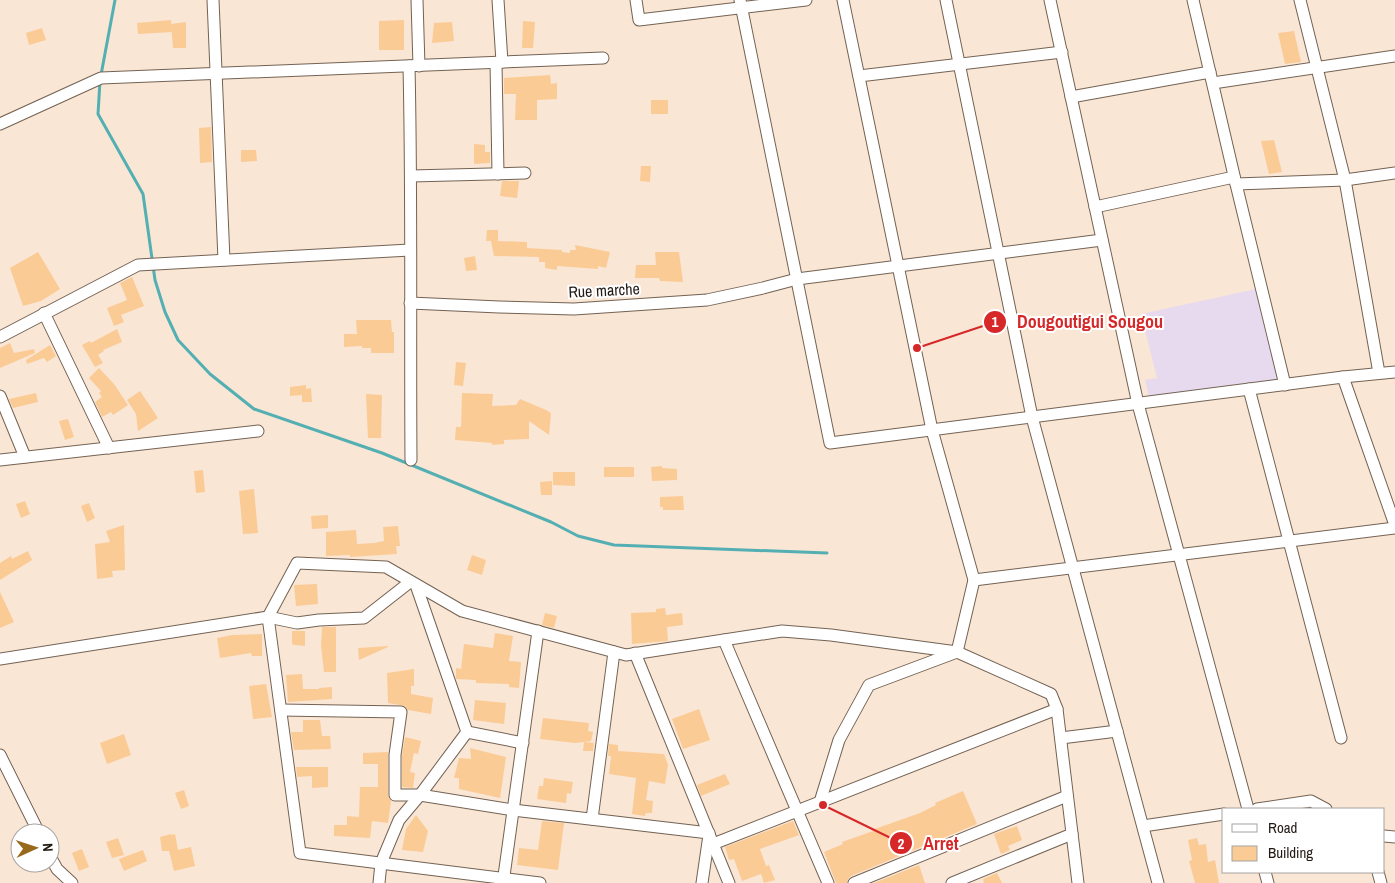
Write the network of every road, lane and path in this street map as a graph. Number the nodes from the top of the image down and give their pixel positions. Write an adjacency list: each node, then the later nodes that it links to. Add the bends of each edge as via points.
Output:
1 (213, 0): 19 (street)
2 (417, 0): 17 (street)
3 (498, 0): 15 (street)
4 (636, 0): 11 (street, via 639,20)
5 (806, 0): 11 (street)
6 (843, 0): 20 (street)
7 (946, 0): 16 (street)
8 (1050, 0): 12 (street)
9 (1194, 0): 21 (street)
10 (1300, 0): 18 (street)
11 (741, 4): 36 (street)
12 (1062, 52): 16 (street); 22 (street)
13 (1395, 56): 18 (street)
14 (603, 58): 15 (street)
15 (499, 62): 17 (street); 26 (street)
16 (960, 64): 20 (street); 33 (street)
17 (414, 66): 19 (street); 27 (street)
18 (1316, 67): 21 (street); 29 (street)
19 (216, 73): 23 (street, via 100,78); 34 (street)
20 (859, 76): 35 (street)
21 (1212, 77): 22 (street); 28 (street)
22 (1071, 97): 30 (street)
23 (0, 124)
24 (525, 173): 26 (street)
25 (1395, 173): 29 (street)
26 (498, 174): 27 (street)
27 (412, 176): 32 (street)
28 (1235, 180): 29 (street); 30 (street); 43 (street)
29 (1345, 180): 41 (street)
30 (1095, 207): 31 (street)
31 (1102, 240): 33 (street, Rue marche); 46 (street)
32 (410, 250): 34 (street); 37 (street)
33 (999, 253): 35 (street, Rue marche); 47 (street)
34 (224, 260): 38 (street, via 138,265)
35 (898, 266): 36 (street, Rue marche); 48 (street)
36 (797, 279): 37 (street, Rue marche, via 707,300 574,309); 48 (street, via 830,443)
37 (410, 303): 53 (street)
38 (44, 313): 39 (street); 50 (street)
39 (0, 337)
40 (1395, 372): 41 (street)
41 (1379, 373): 42 (street)
42 (1343, 377): 43 (street); 54 (street)
43 (1285, 385): 44 (street)
44 (1249, 389): 46 (street); 55 (street)
45 (0, 396): 51 (street)
46 (1138, 404): 47 (street); 56 (street)
47 (1032, 417): 48 (street); 57 (street)
48 (932, 430): 58 (street)
49 (258, 431): 50 (street)
50 (109, 448): 51 (street)
51 (25, 457): 52 (street)
52 (0, 460)
53 (411, 460)
54 (1395, 526): 55 (street)
55 (1289, 541): 56 (street); 72 (street)
56 (1179, 554): 57 (street); 78 (street)
57 (1073, 568): 58 (street); 69 (street)
58 (974, 580): 64 (street)
59 (413, 583): 60 (street, via 364,618 297,623); 60 (street, via 386,567 297,563); 61 (street, via 462,611); 70 (street)
60 (268, 616): 66 (street); 68 (street)
61 (538, 631): 63 (street); 73 (street)
62 (724, 640): 64 (street, via 782,631); 65 (street); 82 (street)
63 (614, 652): 65 (street); 84 (street)
64 (957, 652): 67 (street, via 1051,694); 77 (street, via 869,685 839,740)
65 (635, 653): 88 (street)
66 (0, 658)
67 (1057, 709): 71 (street); 77 (street)
68 (281, 710): 75 (street, via 401,712 395,755 395,794); 89 (street, via 300,852)
69 (1117, 731): 71 (street); 86 (street)
70 (467, 732): 73 (street); 75 (street)
71 (1061, 738): 76 (street)
72 (1341, 738)
73 (523, 743): 81 (street)
74 (0, 755): 85 (street)
75 (420, 795): 81 (street); 89 (street, via 399,820)
76 (1067, 796): 87 (street); 98 (street)
77 (820, 802): 82 (street)
78 (1248, 808)
79 (1264, 808): 80 (street, via 1311,801)
80 (1324, 808)
81 (513, 810): 84 (street); 91 (street)
82 (797, 810): 88 (street); 97 (street)
83 (1222, 814): 86 (street)
84 (592, 819): 88 (street)
85 (34, 823)
86 (1143, 826): 101 (street)
87 (1072, 834): 99 (street); 100 (street)
88 (711, 839): 95 (street); 96 (street)
89 (381, 863): 91 (street); 93 (street)
90 (60, 872): 92 (street)
91 (503, 881): 94 (street)
92 (72, 883)
93 (379, 883)
94 (540, 883)
95 (702, 883)
96 (730, 883)
97 (828, 883)
98 (854, 883)
99 (952, 883)
100 (1078, 883)
101 (1158, 883)

